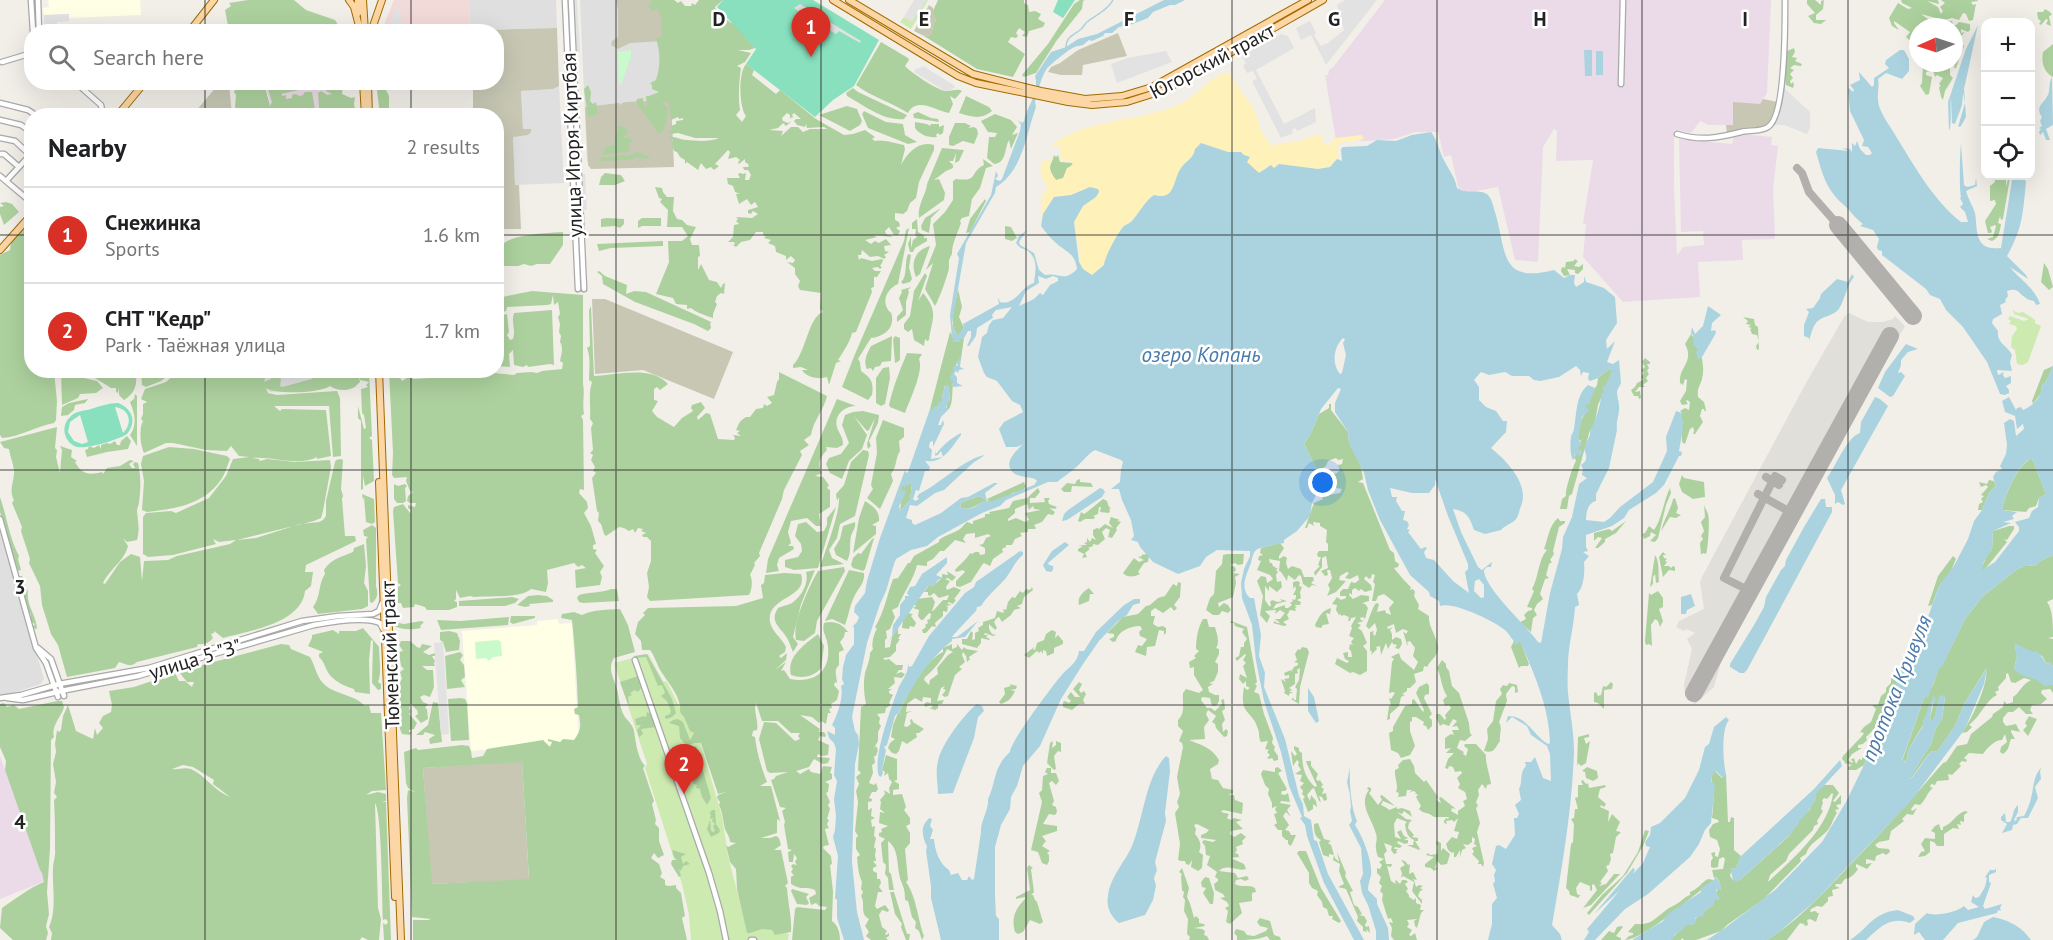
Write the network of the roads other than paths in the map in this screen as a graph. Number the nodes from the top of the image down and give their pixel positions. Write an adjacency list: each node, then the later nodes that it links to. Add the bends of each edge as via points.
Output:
1 (31, 0): 16 (street)
2 (38, 0): 17 (street)
3 (214, 0): 18 (main road)
4 (349, 0): 19 (main road)
5 (358, 0): 20 (main road)
6 (363, 0): 21 (main road)
7 (382, 0): 22 (main road)
8 (565, 0): 9 (street, улица Игоря Киртбая, via 581,289)
9 (571, 0)
10 (832, 0): 25 (main road, Югорский тракт)
11 (849, 0): 25 (main road, Югорский тракт)
12 (1308, 0): 31 (main road, Югорский тракт, via 1145,90 1113,98)
13 (1323, 0): 31 (main road, Югорский тракт, via 1157,93 1115,104 1092,105)
14 (1623, 0): 26 (street)
15 (1785, 0): 40 (street, via 1781,92 1771,125 1707,140)
16 (32, 24)
17 (39, 24)
18 (195, 24)
19 (359, 24)
20 (360, 24)
21 (361, 24)
22 (374, 24)
23 (24, 55): 24 (street)
24 (2, 62)
25 (967, 76): 31 (main road, Югорский тракт)
26 (1621, 84)
27 (84, 90): 33 (street)
28 (139, 90): 34 (main road)
29 (364, 90): 35 (main road)
30 (368, 90): 36 (main road)
31 (1068, 99)
32 (0, 103): 37 (street)
33 (102, 108)
34 (125, 108)
35 (366, 108)
36 (367, 108)
37 (24, 109)
38 (0, 120): 39 (street)
39 (24, 127)
40 (1677, 134)
41 (0, 138): 42 (street, via 15,141)
42 (24, 148)
43 (0, 154): 45 (street)
44 (24, 162): 45 (street)
45 (19, 167): 47 (street)
46 (0, 176): 47 (street)
47 (6, 181): 48 (street)
48 (24, 196)
49 (24, 223): 50 (main road)
50 (0, 250)
51 (377, 378): 54 (main road, Тюменский тракт)
52 (377, 378): 62 (main road, Тюменский тракт)
53 (0, 519): 56 (street)
54 (383, 600): 55 (main road, Тюменский тракт); 58 (street, улица 5 "З", via 379,611 373,614 302,621 149,668)
55 (384, 631): 60 (street, улица 5 "З", via 380,622 373,620 314,624 162,670); 62 (main road, Тюменский тракт)
56 (35, 643): 58 (street, via 51,660); 59 (street)
57 (635, 660): 63 (street, via 711,879)
58 (59, 684): 59 (street, улица 5 "З"); 60 (street)
59 (53, 686): 60 (street); 61 (street, улица 5 "З")
60 (60, 694): 61 (street, улица 5 "З", via 23,700)
61 (1, 698)
62 (399, 940)
63 (726, 940)

